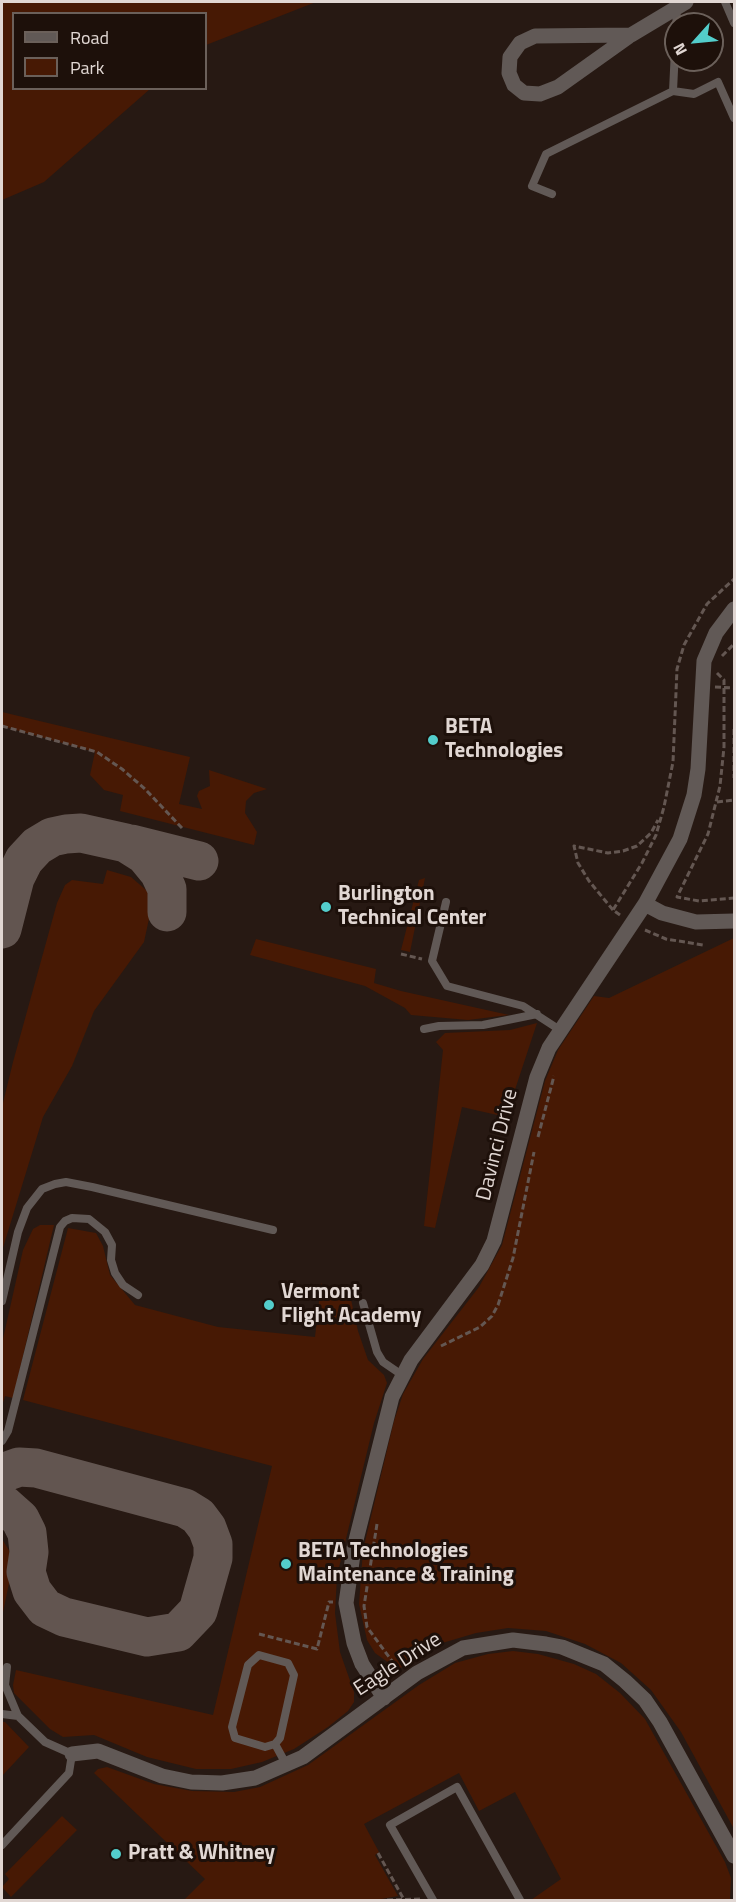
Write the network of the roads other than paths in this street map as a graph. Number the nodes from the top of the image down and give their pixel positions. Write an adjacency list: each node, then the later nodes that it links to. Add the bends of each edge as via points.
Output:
1 (724, 2): 3 (lane)
2 (681, 5): 4 (street); 5 (lane)
3 (735, 23)
4 (631, 35): 4 (street, via 535,36 520,43 510,57 509,73 514,85 525,93 540,94 558,87)
5 (673, 91): 6 (lane, via 694,94 718,82); 7 (lane, via 546,154 532,186)
6 (735, 118)
7 (552, 194)
8 (735, 609): 10 (street, Davinci Drive, via 716,633 704,661 698,769 688,819)
9 (446, 902): 12 (lane, via 432,961 447,986 523,1006)
10 (645, 904): 11 (street, via 696,922); 14 (street, Davinci Drive)
11 (735, 921)
12 (537, 1014): 13 (lane, via 483,1025); 14 (lane)
13 (424, 1029)
14 (560, 1030): 19 (street, Davinci Drive, via 537,1077 494,1241 482,1265)
15 (273, 1230): 17 (lane, via 92,1187 55,1184 42,1189 27,1208)
16 (138, 1295): 20 (lane, via 123,1285 115,1273 112,1245 105,1232 89,1219 65,1221 60,1227)
17 (2, 1301)
18 (363, 1303): 19 (lane, via 376,1352)
19 (402, 1376): 22 (street, Davinci Drive, via 384,1425 356,1537 346,1604 362,1664)
20 (2, 1442)
21 (6, 1666): 24 (lane, via 5,1685)
22 (384, 1698): 27 (street, Eagle Drive); 29 (street, Eagle Drive, via 432,1664 464,1648 530,1641 590,1658 626,1680 650,1707)
23 (2, 1714): 24 (lane)
24 (18, 1716): 26 (lane, via 45,1742)
25 (275, 1744): 25 (lane, via 280,1738 294,1676 288,1663 259,1656 248,1665 232,1727 235,1738 265,1747); 27 (lane)
26 (72, 1754): 27 (street, Eagle Drive, via 98,1751 162,1776 206,1783 255,1778); 28 (lane, via 69,1773)
27 (287, 1766)
28 (2, 1845)
29 (735, 1856)
30 (433, 1900): 31 (lane, via 390,1825 458,1787)
31 (520, 1900)

